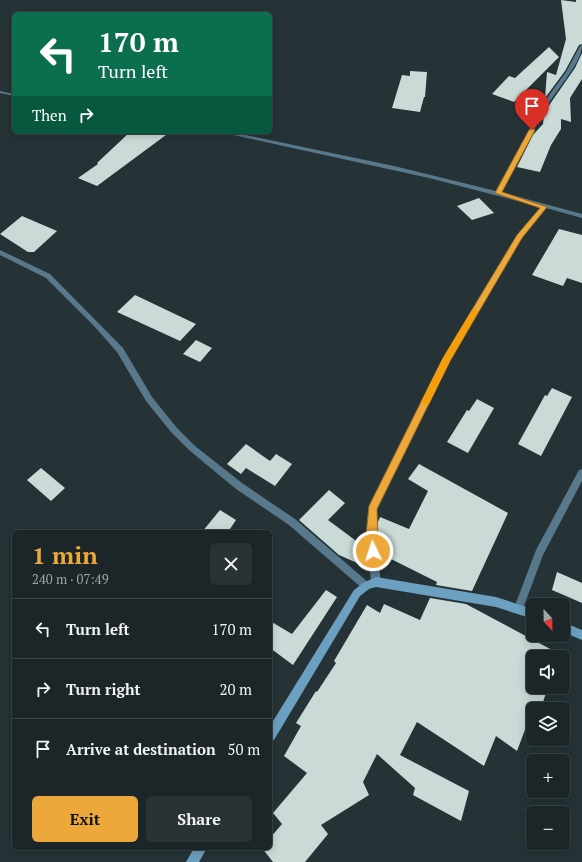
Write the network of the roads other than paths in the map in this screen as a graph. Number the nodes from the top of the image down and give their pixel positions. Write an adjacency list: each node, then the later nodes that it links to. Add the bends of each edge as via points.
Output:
1 (582, 46): 5 (street, via 547,102)
2 (0, 92): 3 (street)
3 (12, 95)
4 (233, 134): 5 (street)
5 (498, 193): 6 (street)
6 (544, 207): 7 (street); 10 (street, via 519,236 446,360 372,509 371,535)
7 (582, 216)
8 (0, 252): 11 (street, via 48,276 96,324 120,350 149,399 192,448 239,486 292,522)
9 (582, 473): 12 (street, via 539,553)
10 (376, 582): 11 (main road); 12 (main road)
11 (366, 586): 16 (main road, via 357,593)
12 (519, 608): 13 (main road)
13 (526, 611)
14 (570, 630): 15 (main road)
15 (582, 634)
16 (272, 733)
17 (199, 850): 18 (main road)
18 (192, 862)

